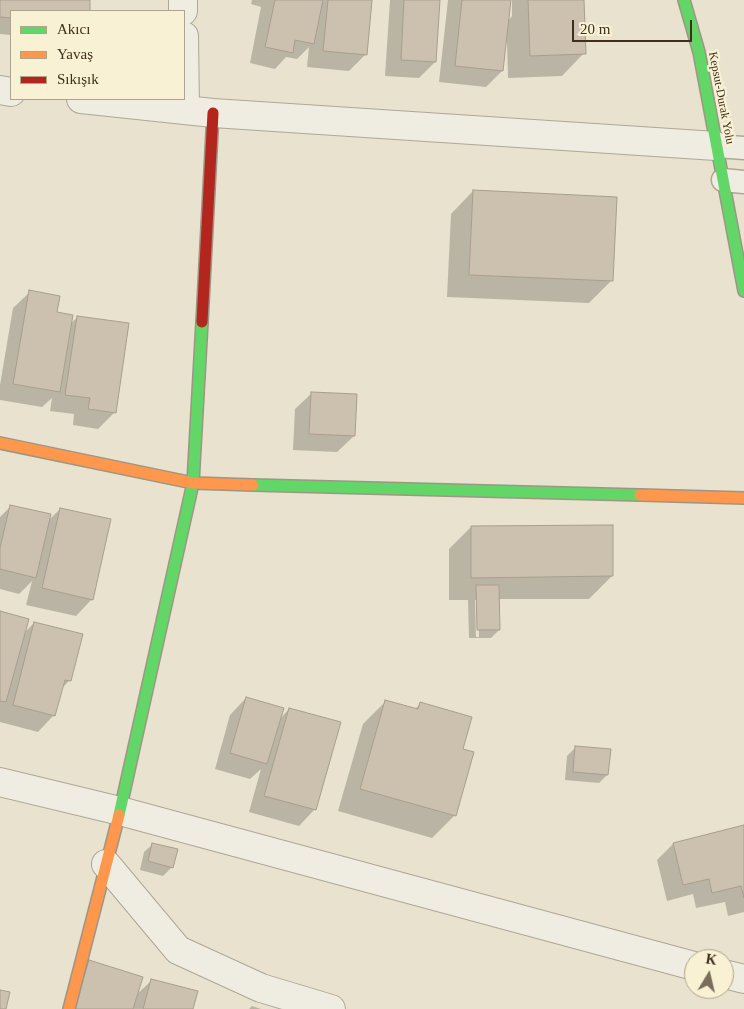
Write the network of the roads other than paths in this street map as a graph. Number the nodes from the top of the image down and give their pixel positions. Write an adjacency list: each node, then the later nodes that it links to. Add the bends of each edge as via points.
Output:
1 (684, 0): 6 (street, Kepsut-Durak Yolu, via 698,52)
2 (90, 100): 4 (street)
3 (185, 100): 4 (street)
4 (185, 110): 5 (street)
5 (213, 113): 6 (street); 11 (street)
6 (716, 146): 7 (lane); 8 (street, Kepsut-Durak Yolu)
7 (744, 148)
8 (734, 181): 9 (street, Kepsut-Durak Yolu)
9 (744, 291)
10 (0, 444): 11 (street)
11 (193, 483): 12 (street); 14 (street)
12 (744, 498)
13 (0, 782): 14 (street)
14 (120, 810): 15 (street); 16 (street)
15 (106, 864): 17 (street); 18 (street, via 178,950 261,988)
16 (684, 963)
17 (70, 1009)
18 (331, 1009)

